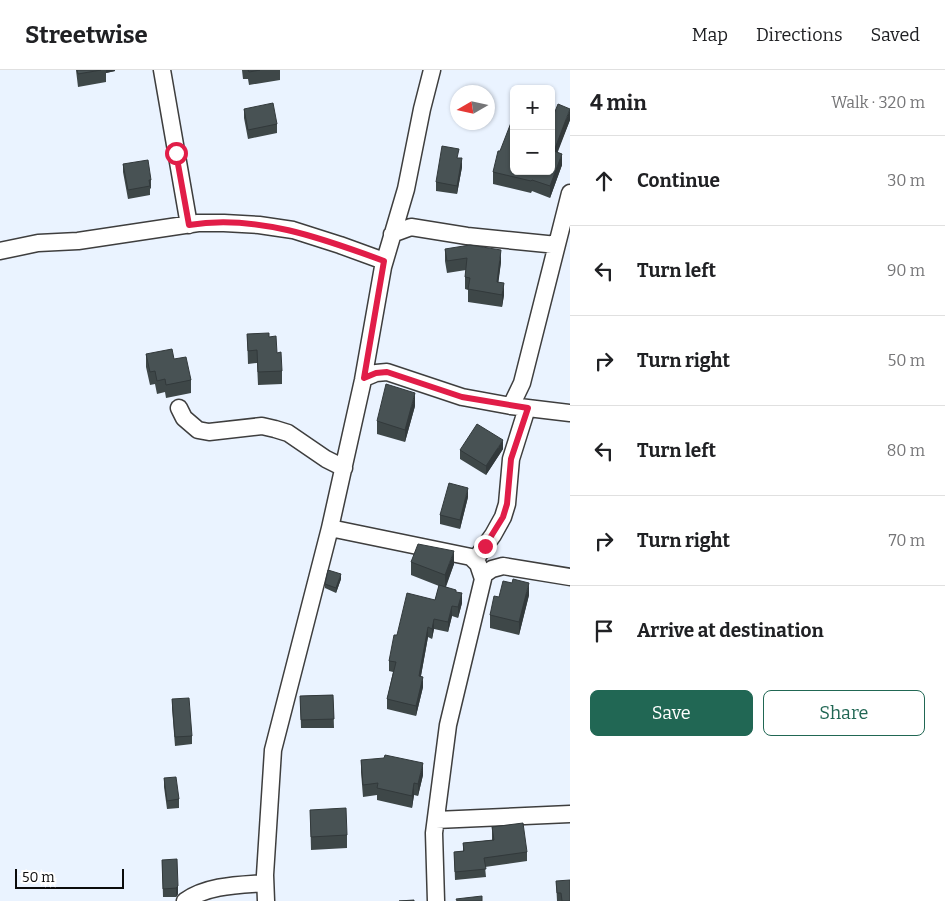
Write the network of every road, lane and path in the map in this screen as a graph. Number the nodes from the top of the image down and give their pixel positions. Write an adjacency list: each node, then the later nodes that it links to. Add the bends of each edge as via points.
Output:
1 (162, 70): 4 (street)
2 (432, 70): 5 (street, via 406,189)
3 (570, 193): 6 (street)
4 (189, 225): 7 (street, via 78,241 38,243); 8 (street, via 224,223 293,230)
5 (392, 234): 6 (street, via 411,227); 8 (street)
6 (557, 245): 10 (street, via 522,383)
7 (0, 251)
8 (384, 261): 9 (street)
9 (364, 378): 10 (street, via 387,372 462,397); 14 (street)
10 (511, 406): 12 (street)
11 (179, 408): 14 (street, via 184,418 198,430 209,432 262,426 275,429 288,433)
12 (528, 408): 13 (street); 16 (street, via 511,459 503,517)
13 (570, 413)
14 (344, 468): 15 (street)
15 (330, 528): 16 (street); 21 (street, via 273,750)
16 (475, 560): 17 (street)
17 (482, 576): 18 (street, via 503,566); 20 (street, via 448,725)
18 (570, 577)
19 (570, 814): 20 (street)
20 (436, 820): 24 (street)
21 (265, 883): 22 (street, via 214,889); 23 (street)
22 (185, 901)
23 (266, 901)
24 (436, 901)

